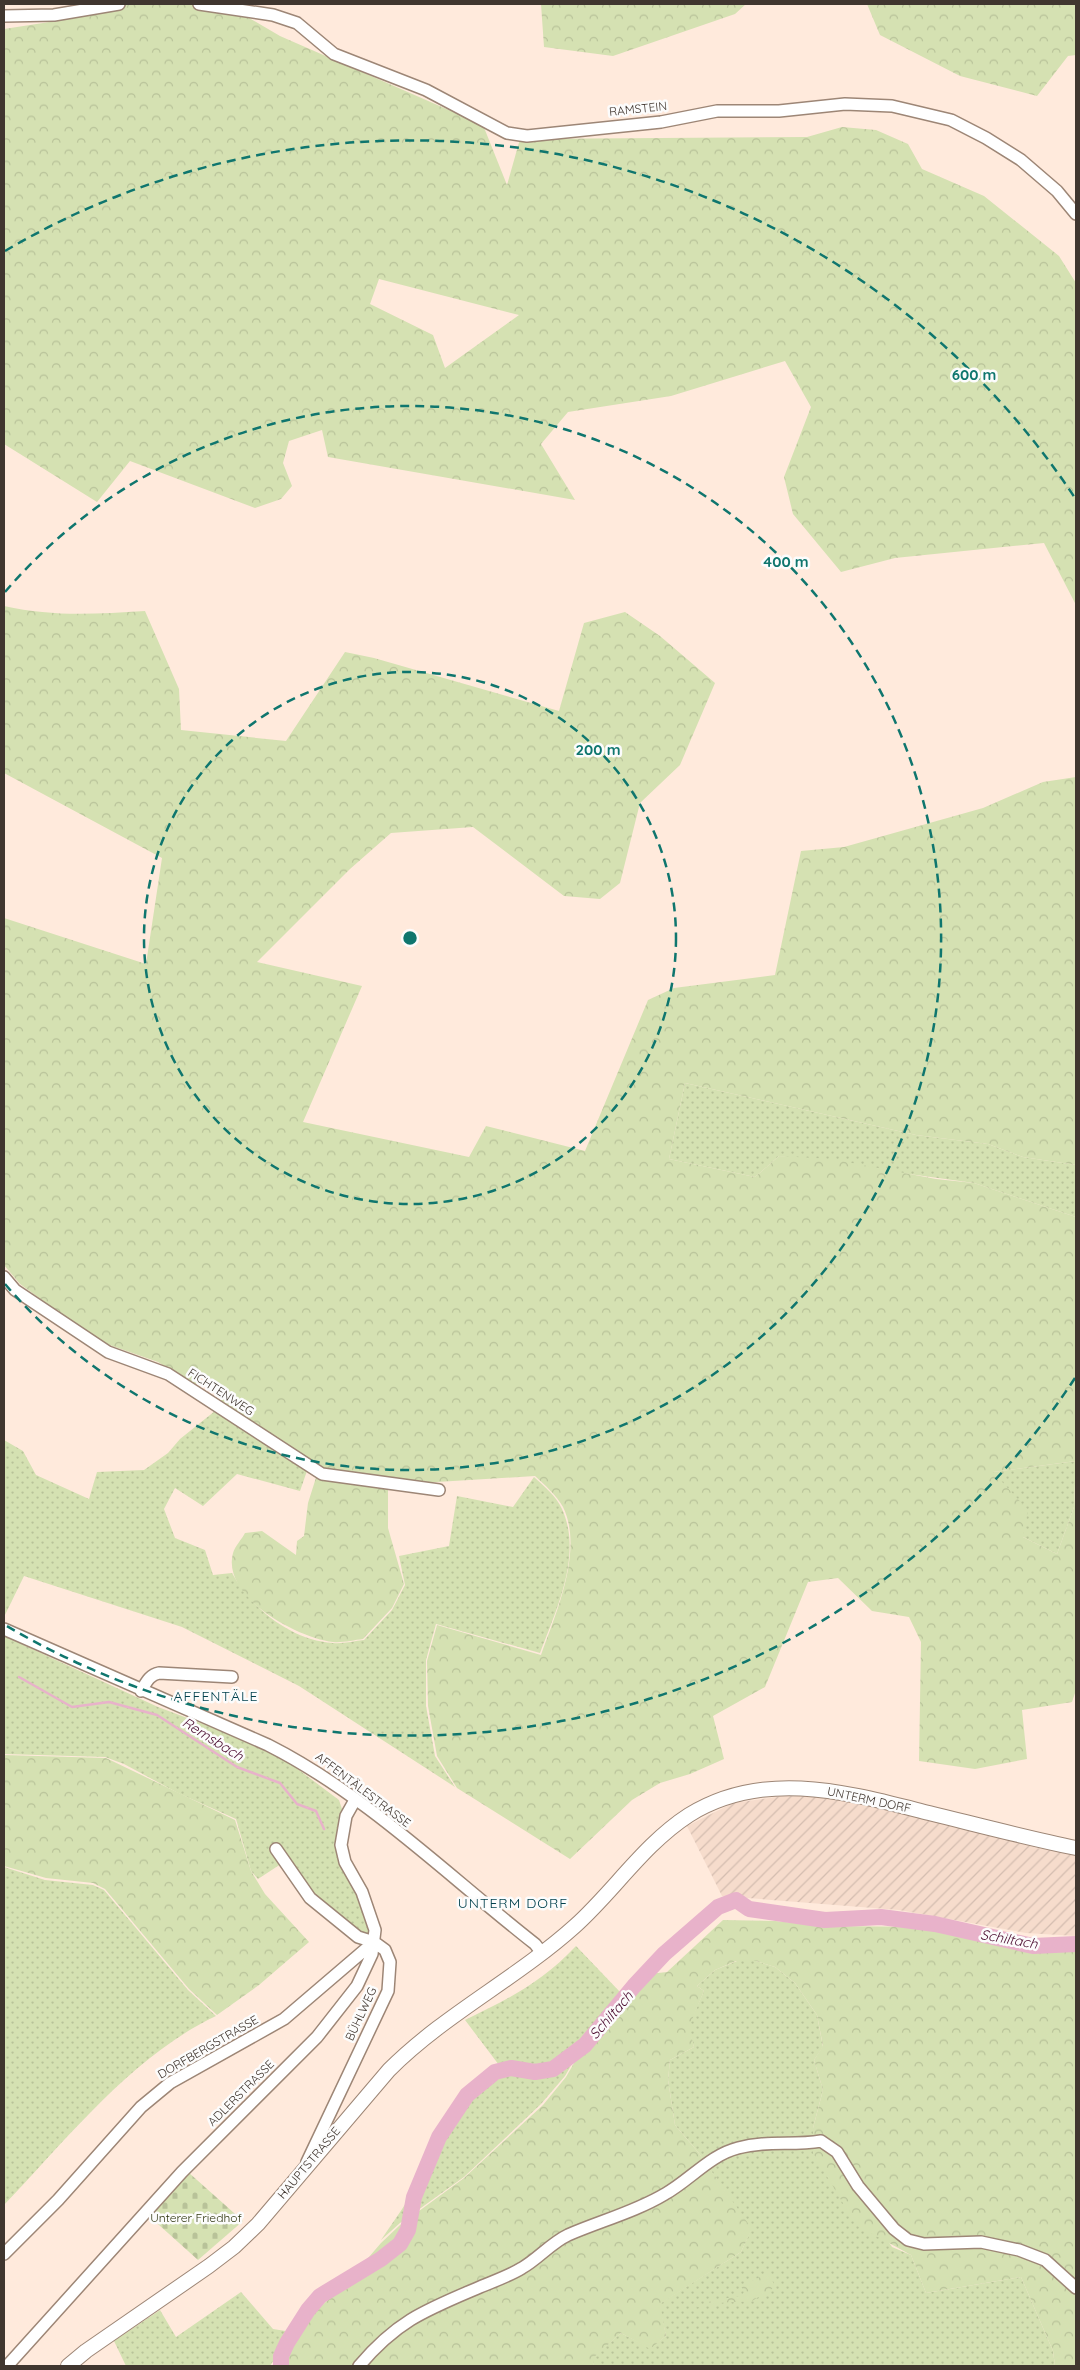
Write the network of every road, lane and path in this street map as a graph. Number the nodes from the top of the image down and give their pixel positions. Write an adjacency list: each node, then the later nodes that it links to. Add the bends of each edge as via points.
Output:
1 (119, 4): 3 (street, via 54,15)
2 (199, 4): 4 (street, RAMSTEIN, via 273,15 297,23 334,54 426,90 507,133 527,136 661,122 717,111 779,111 844,104 892,106 951,120 1021,160 1057,191)
3 (4, 16)
4 (1076, 214)
5 (4, 1277): 6 (street, FICHTENWEG, via 15,1290 108,1352 168,1374 322,1474)
6 (439, 1490)
7 (4, 1629): 9 (street, AFFENTÄLESTRASSE)
8 (232, 1676): 9 (street, via 159,1673 146,1681)
9 (141, 1691): 10 (street, AFFENTÄLESTRASSE, via 268,1744 303,1763)
10 (355, 1800): 13 (street, ADLERSTRASSE, via 346,1816 341,1845 345,1862 369,1909 375,1930); 14 (street, AFFENTÄLESTRASSE, via 535,1944)
11 (1076, 1848): 14 (main road, UNTERM DORF, via 851,1793 782,1787 753,1790 688,1816 636,1862 576,1926)
12 (276, 1849): 13 (street, BÜHLWEG, via 310,1898 358,1937)
13 (374, 1942): 15 (street, BÜHLWEG, via 385,1950 390,1962 388,1990); 16 (street, DORFBERGSTRASSE, via 284,2018 170,2083 141,2106 58,2200); 18 (street, ADLERSTRASSE, via 357,1986 317,2037 182,2172)
14 (542, 1953): 15 (main road, HAUPTSTRASSE, via 406,2052)
15 (303, 2170): 19 (main road, HAUPTSTRASSE, via 258,2224 234,2247)
16 (4, 2254)
17 (1076, 2288): 20 (street, via 1045,2260 1019,2250 981,2242 924,2244 908,2240 894,2229 858,2186 837,2152 821,2141 762,2143 736,2148 665,2194 565,2236 521,2269 429,2308 380,2342)
18 (7, 2365)
19 (68, 2366)
20 (359, 2366)

